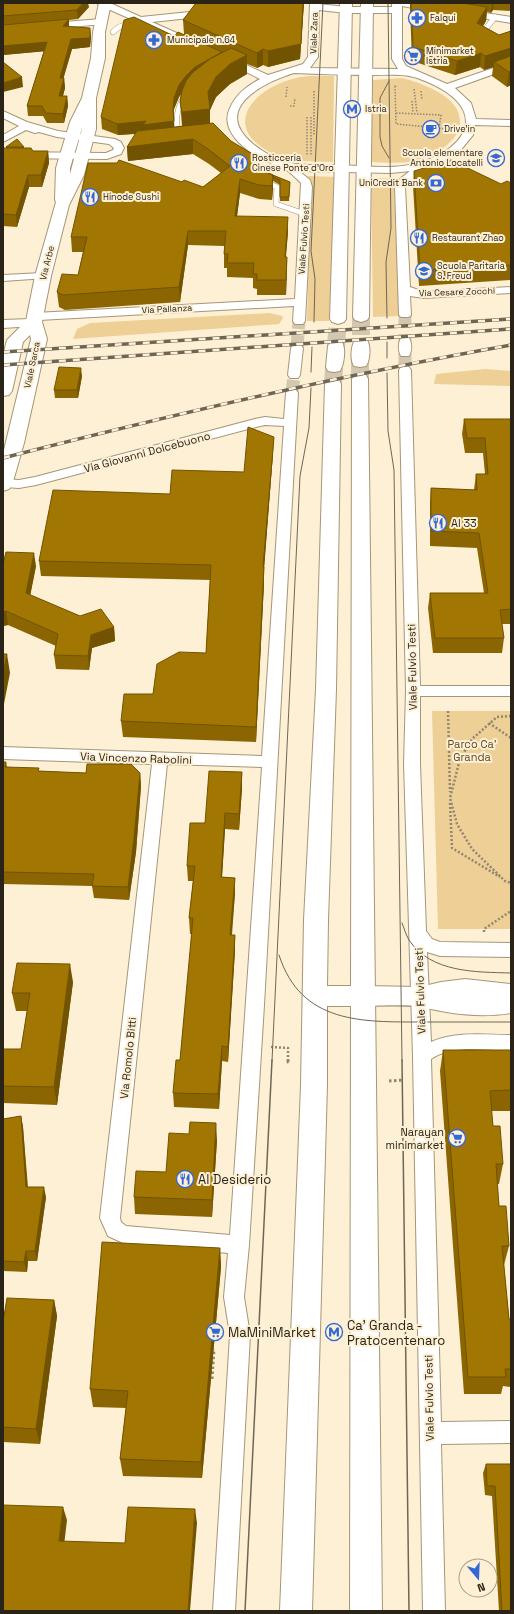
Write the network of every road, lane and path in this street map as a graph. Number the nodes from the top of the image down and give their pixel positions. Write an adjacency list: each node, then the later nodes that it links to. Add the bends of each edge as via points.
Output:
1 (104, 4): 4 (street); 12 (main road, Via Arbe)
2 (315, 5): 5 (street, Viale Zara); 21 (street, Viale Zara, via 313,57 306,66)
3 (397, 5): 6 (street, Viale Zara); 7 (street, Viale Zara); 24 (street, via 397,59 402,68)
4 (119, 6): 13 (street); 15 (main road, Via Arbe)
5 (346, 7): 6 (street, Viale Zara); 22 (main road)
6 (367, 7): 23 (main road)
7 (439, 9)
8 (220, 11): 13 (street)
9 (455, 12): 10 (street)
10 (495, 17): 11 (street); 16 (lane, via 484,31 484,34)
11 (511, 20)
12 (101, 22): 14 (street); 18 (main road, Via Arbe)
13 (146, 22): 15 (lane, via 130,23); 17 (street)
14 (3, 30)
15 (113, 32): 18 (main road, Via Arbe)
16 (491, 38)
17 (203, 48)
18 (98, 58): 34 (main road, Via Arbe)
19 (227, 62): 25 (street)
20 (511, 65): 27 (street)
21 (293, 70): 22 (street); 25 (street)
22 (344, 71): 23 (street); 66 (main road)
23 (365, 72): 24 (street); 67 (main road)
24 (417, 74): 27 (street)
25 (268, 79): 49 (street, via 253,87 238,101 233,116)
26 (395, 86): 39 (path)
27 (447, 87): 45 (street, via 466,103)
28 (287, 88): 33 (path)
29 (414, 89): 41 (path)
30 (190, 90): 54 (lane, via 181,100 176,114)
31 (314, 91): 53 (path)
32 (421, 91): 36 (path)
33 (286, 97)
34 (89, 98): 52 (main road, Via Arbe); 55 (main road, Via Arbe)
35 (295, 98): 38 (path, via 294,106)
36 (422, 100)
37 (412, 101): 40 (path)
38 (290, 106)
39 (396, 112): 40 (path); 48 (path, via 396,124)
40 (413, 113): 41 (path)
41 (417, 113): 48 (path, via 441,115)
42 (3, 114): 47 (street)
43 (307, 116): 61 (path)
44 (312, 117): 62 (path)
45 (473, 122): 46 (street); 60 (street, via 466,140)
46 (511, 123)
47 (27, 126): 52 (street); 56 (street); 58 (street, via 55,142)
48 (439, 128): 50 (path)
49 (236, 130): 51 (street); 63 (street, via 249,146)
50 (454, 130)
51 (223, 132)
52 (72, 136): 55 (street); 58 (main road, Via Arbe)
53 (314, 136)
54 (179, 137)
55 (87, 138): 59 (main road, Via Arbe); 59 (street, via 121,144 112,155)
56 (3, 139)
57 (3, 155): 58 (street)
58 (66, 156): 59 (street); 68 (main road, Via Arbe, via 63,168)
59 (83, 157): 68 (main road, Via Arbe, via 72,189)
60 (439, 160): 64 (street); 65 (street)
61 (306, 162)
62 (311, 162)
63 (282, 164): 66 (street); 69 (street, Viale Fulvio Testi, via 306,182); 69 (lane, via 257,179 277,186 276,204)
64 (450, 165)
65 (422, 166): 67 (street); 72 (street, via 405,180 400,188)
66 (342, 169): 67 (street); 78 (main road)
67 (363, 169): 76 (main road)
68 (62, 205): 70 (main road, Via Arbe)
69 (305, 214): 74 (street, Viale Fulvio Testi)
70 (43, 276): 71 (street); 77 (main road, Via Arbe)
71 (3, 278)
72 (404, 289): 73 (street, Via Cesare Zocchi, via 424,295); 75 (street)
73 (511, 290)
74 (300, 302): 77 (street, Via Pallanza); 79 (street, Viale Fulvio Testi)
75 (404, 315)
76 (361, 317)
77 (34, 319): 80 (street, Via Pallanza); 86 (main road, Viale Sarca, via 15,340); 89 (main road, Viale Sarca, via 39,339)
78 (338, 319)
79 (299, 321)
80 (3, 324)
81 (361, 344): 108 (main road)
82 (336, 346): 107 (main road)
83 (297, 348): 85 (street)
84 (406, 370): 90 (street, Viale Fulvio Testi)
85 (294, 375)
86 (3, 391)
87 (292, 393): 88 (street)
88 (290, 423): 89 (street, Via Giovanni Dolcebuono, via 255,423 36,481); 98 (street)
89 (4, 484)
90 (413, 691): 91 (street); 103 (street, Viale Fulvio Testi, via 412,764)
91 (511, 691)
92 (448, 711): 99 (path)
93 (511, 716): 94 (path, via 497,717)
94 (489, 723): 95 (path); 99 (path, via 472,739 460,759)
95 (511, 738)
96 (3, 753): 97 (street, Via Vincenzo Rabolini)
97 (160, 760): 98 (street, Via Vincenzo Rabolini); 117 (street, Via Romolo Bitti, via 111,1225 113,1230 126,1235)
98 (269, 762): 117 (street)
99 (450, 798): 100 (path, via 457,824 472,849); 100 (path, via 452,848)
100 (505, 881): 101 (path)
101 (511, 884)
102 (511, 911): 104 (path, via 484,929)
103 (418, 932): 105 (street, via 427,944 436,948); 109 (street, Viale Fulvio Testi)
104 (484, 933)
105 (511, 950)
106 (511, 994): 109 (main road, via 465,989)
107 (315, 996): 108 (main road); 123 (main road)
108 (363, 996): 109 (main road); 124 (main road)
109 (420, 997): 110 (main road, via 456,1006); 113 (street, Viale Fulvio Testi)
110 (511, 1003)
111 (511, 1043): 113 (street, via 448,1043 429,1049)
112 (283, 1048): 114 (path, via 288,1048 288,1062)
113 (422, 1056): 121 (street, Viale Fulvio Testi)
114 (294, 1062)
115 (409, 1080): 116 (path)
116 (388, 1081)
117 (239, 1245): 122 (street, via 234,1296 240,1335)
118 (214, 1349): 119 (path)
119 (212, 1379)
120 (511, 1432): 121 (street)
121 (430, 1433): 125 (street, Viale Fulvio Testi)
122 (224, 1611)
123 (296, 1611)
124 (366, 1611)
125 (434, 1611)

